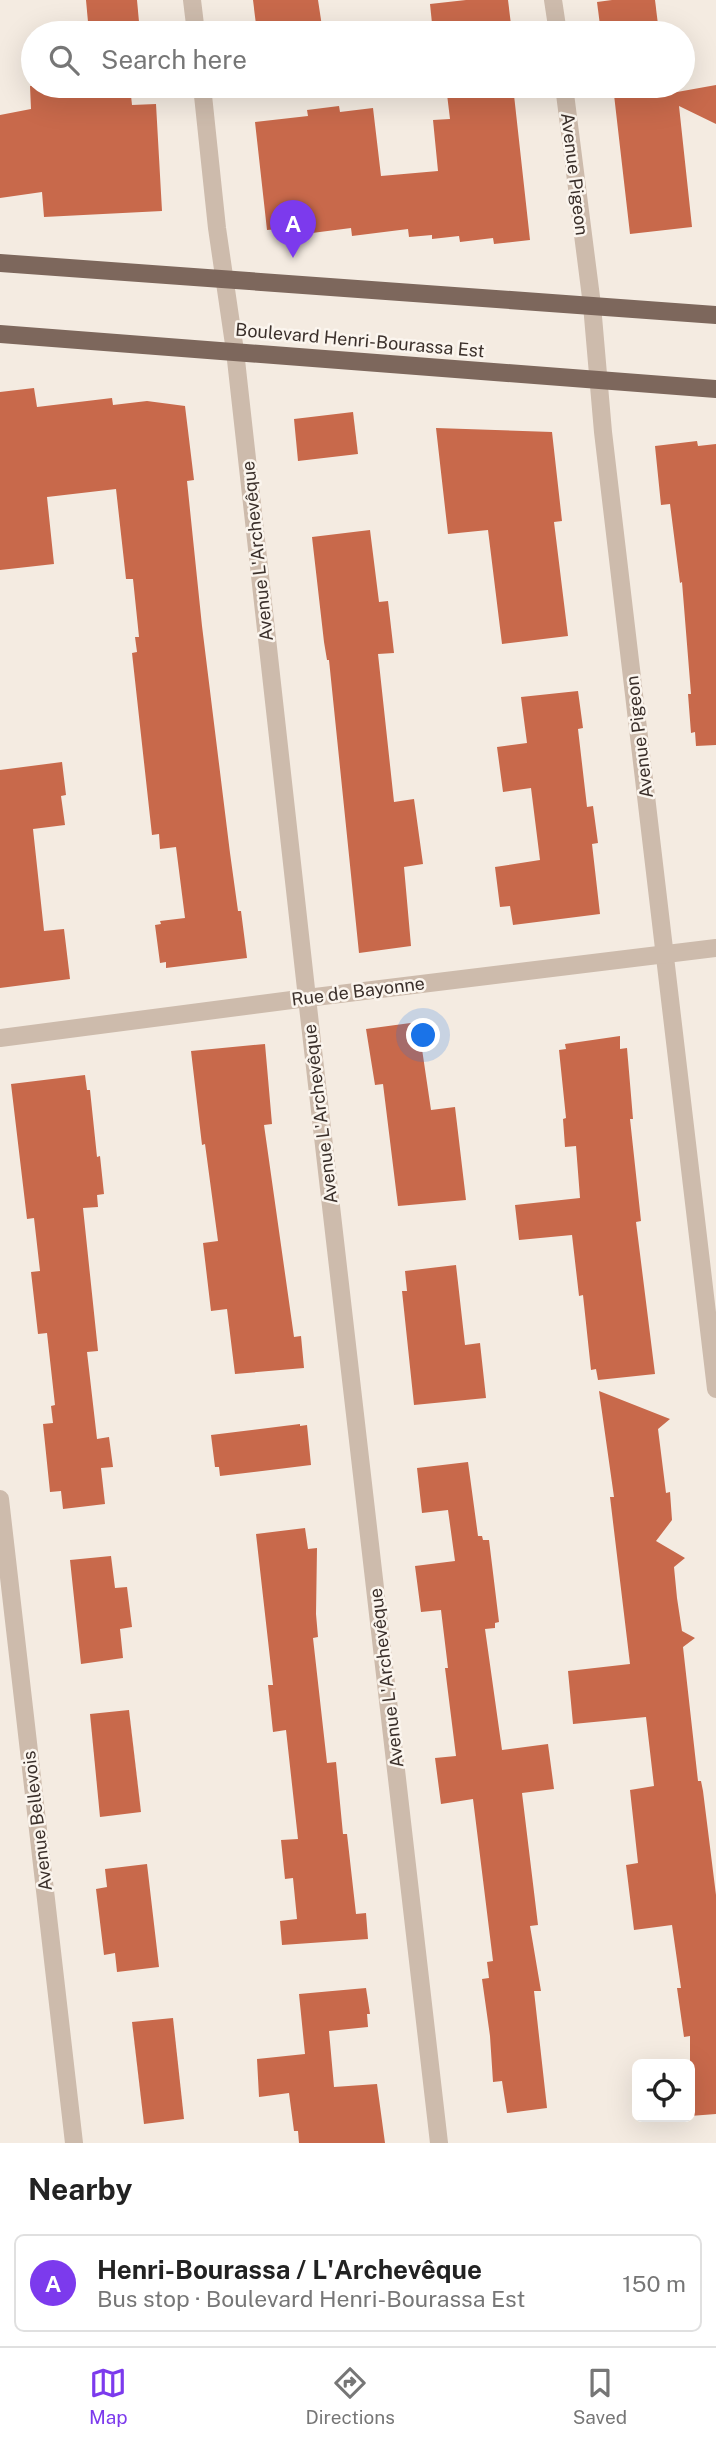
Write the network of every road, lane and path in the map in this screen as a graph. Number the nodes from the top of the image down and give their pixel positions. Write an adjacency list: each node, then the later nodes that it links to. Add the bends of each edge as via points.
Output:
1 (192, 0): 3 (street)
2 (554, 0): 4 (street)
3 (195, 21)
4 (557, 21)
5 (203, 98): 8 (street, Avenue L'Archevêque)
6 (566, 98): 9 (street, Avenue Pigeon)
7 (0, 263): 8 (main road)
8 (224, 281): 9 (main road); 12 (street, Avenue L'Archevêque)
9 (592, 305): 10 (main road); 13 (street, Avenue Pigeon)
10 (716, 315)
11 (0, 334): 12 (main road, Boulevard Henri-Bourassa Est)
12 (235, 351): 13 (main road, Boulevard Henri-Bourassa Est); 17 (street, Avenue L'Archevêque)
13 (598, 381): 14 (main road, Boulevard Henri-Bourassa Est); 16 (street, Avenue Pigeon)
14 (716, 389)
15 (716, 948): 16 (street, Rue de Bayonne)
16 (666, 954): 17 (street, Rue de Bayonne); 19 (street, Avenue Pigeon)
17 (307, 998): 18 (street, Rue de Bayonne); 22 (street, Avenue L'Archevêque)
18 (0, 1038)
19 (716, 1389)
20 (0, 1499): 21 (street, Avenue Bellevois)
21 (75, 2143)
22 (439, 2143)

